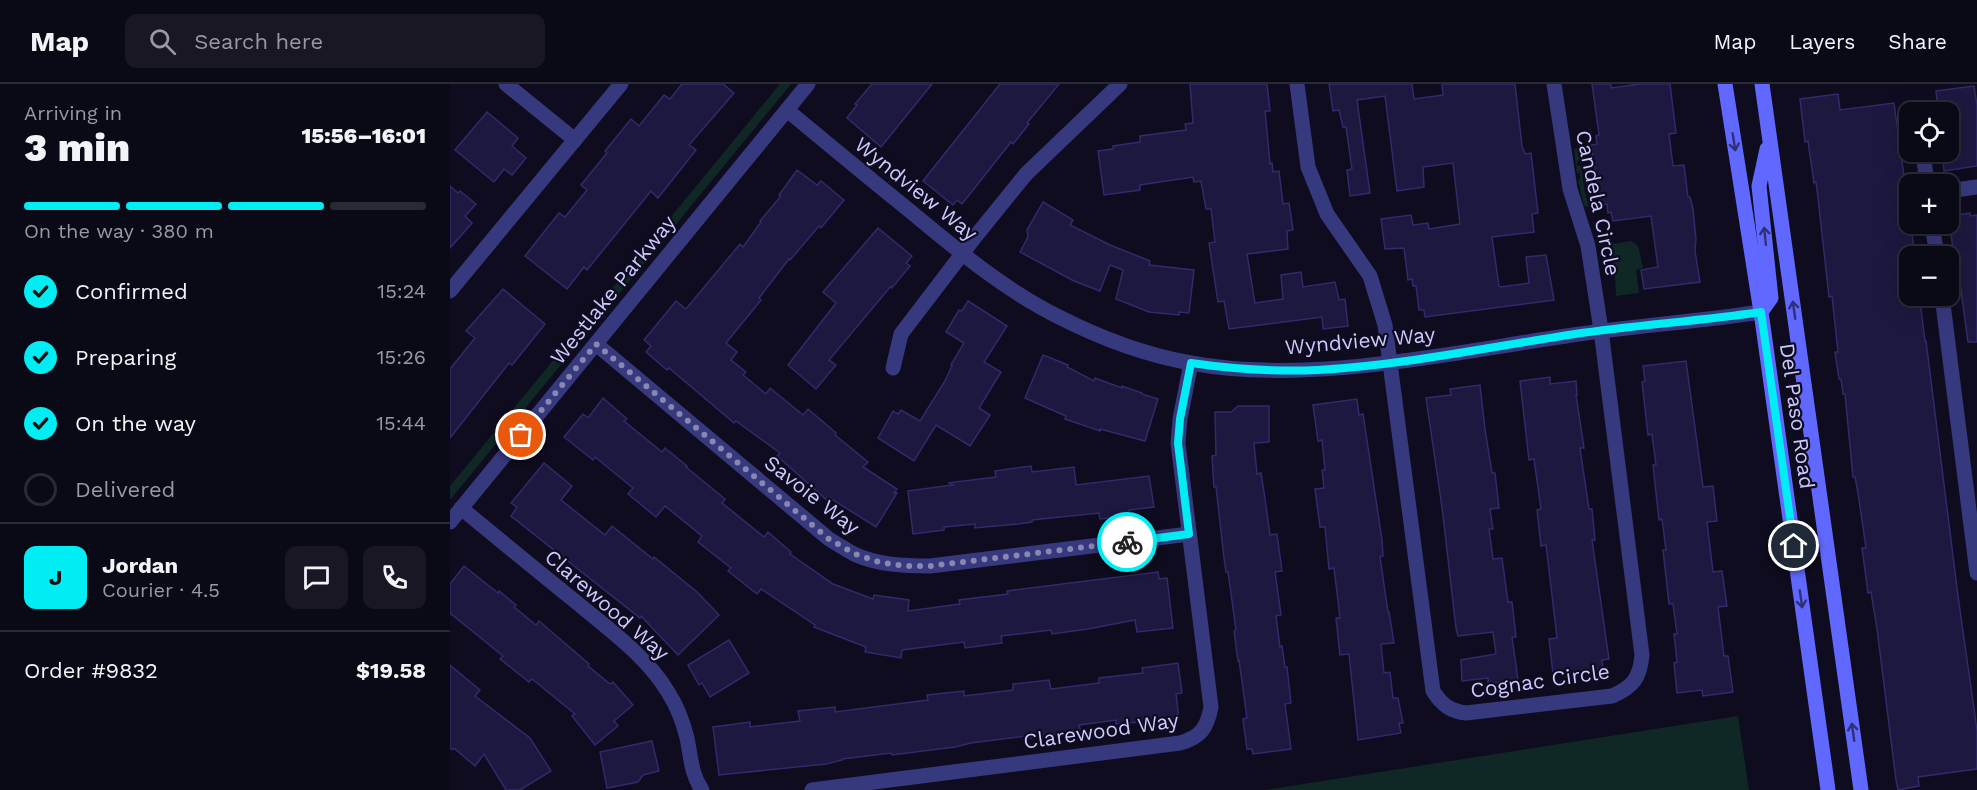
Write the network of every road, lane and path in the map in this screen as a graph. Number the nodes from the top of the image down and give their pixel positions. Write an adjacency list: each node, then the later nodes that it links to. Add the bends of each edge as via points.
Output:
1 (506, 84): 11 (street)
2 (621, 84): 11 (street)
3 (808, 84): 9 (street, Westlake Parkway)
4 (1120, 84): 14 (street, via 1026,174)
5 (1297, 84): 20 (street, via 1308,167 1327,214 1370,276 1385,325)
6 (1554, 84): 18 (street, Candela Circle, via 1570,189 1588,246)
7 (1725, 84): 17 (street, Del Paso Road, one-way to 17)
8 (1762, 84): 10 (street, Del Paso Road)
9 (787, 110): 14 (street, Wyndview Way); 19 (street, Westlake Parkway)
10 (1770, 138): 17 (street, one-way to 10, via 1771,297 1760,186); 31 (street, Del Paso Road, one-way to 10)
11 (575, 140): 15 (street)
12 (1977, 187): 13 (street)
13 (1959, 189)
14 (962, 254): 21 (street, Wyndview Way, via 1017,294 1056,316 1107,338); 22 (street, via 901,334)
15 (450, 291)
16 (1944, 306): 23 (street)
17 (1761, 312): 18 (street, Wyndview Way); 30 (street, Del Paso Road, one-way to 30)
18 (1601, 330): 20 (street, Wyndview Way); 20 (street, Cognac Circle, via 1642,655 1641,671 1632,684 1612,696 1466,713 1454,712 1440,703 1431,680)
19 (596, 344): 24 (street, Westlake Parkway); 26 (street, Savoie Way, via 829,539 879,562 930,566)
20 (1390, 362): 21 (street, Wyndview Way, via 1317,370 1235,369)
21 (1191, 363): 26 (street, Clarewood Way, via 1178,443)
22 (893, 368)
23 (1970, 465): 27 (street)
24 (461, 508): 25 (street, Westlake Parkway); 28 (street, Clarewood Way, via 650,666 679,714 692,770)
25 (450, 522)
26 (1189, 534): 29 (street, Clarewood Way, via 1211,707 1201,733 1180,743)
27 (1977, 573)
28 (702, 790)
29 (812, 790)
30 (1828, 790)
31 (1861, 790)

